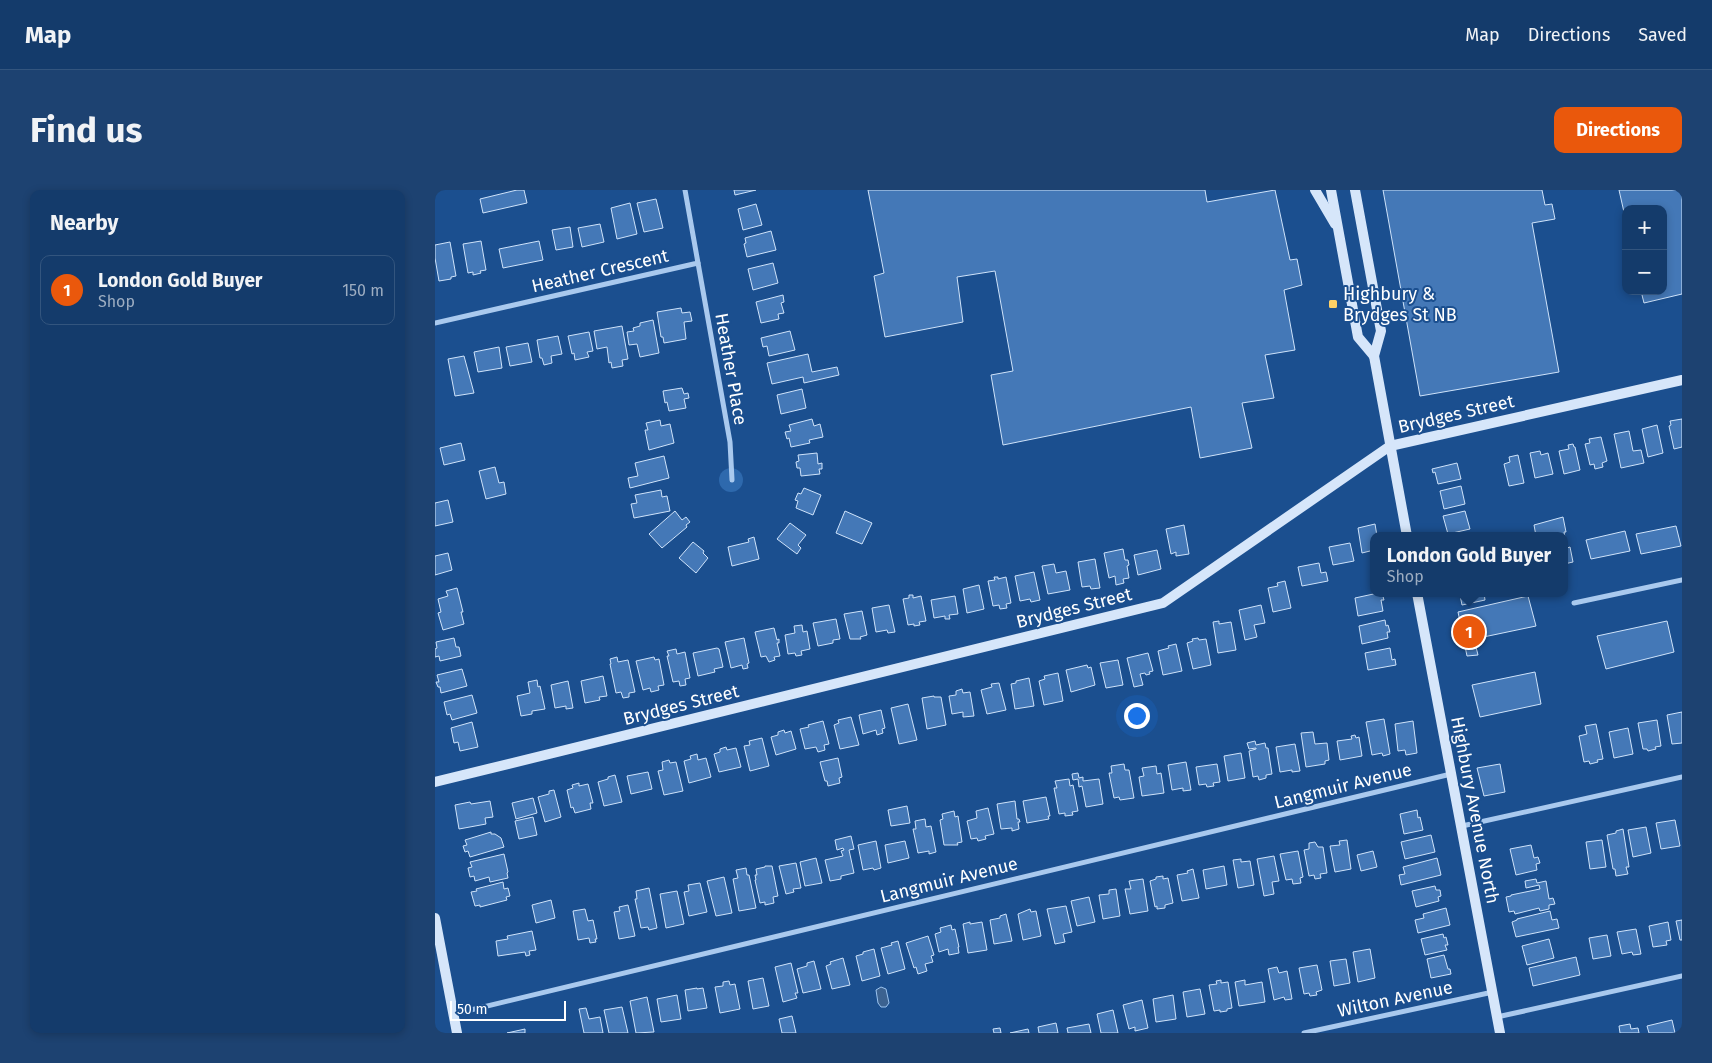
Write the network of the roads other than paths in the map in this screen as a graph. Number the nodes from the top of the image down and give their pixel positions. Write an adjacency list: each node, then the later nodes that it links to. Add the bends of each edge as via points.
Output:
1 (685, 190): 6 (street)
2 (1315, 190): 5 (street)
3 (1331, 190): 5 (street)
4 (1355, 190): 8 (street, via 1381,331)
5 (1339, 230): 8 (street, via 1358,337)
6 (698, 263): 7 (street, Heather Crescent); 11 (street, Heather Place, via 730,442)
7 (435, 323)
8 (1374, 356): 10 (street)
9 (1682, 380): 10 (street, Brydges Street)
10 (1391, 446): 12 (street); 18 (street, Brydges Street, via 1163,603)
11 (732, 480)
12 (1406, 532)
13 (1682, 580): 15 (street)
14 (1418, 597): 16 (street, Highbury Avenue North)
15 (1574, 603)
16 (1451, 774): 19 (street, Highbury Avenue North); 23 (street, Langmuir Avenue)
17 (1682, 778): 19 (street)
18 (435, 782)
19 (1461, 826): 22 (street, Highbury Avenue North)
20 (435, 918): 23 (street)
21 (1682, 976): 24 (street)
22 (1493, 992): 24 (street, Highbury Avenue North); 26 (street, Wilton Avenue)
23 (453, 1014): 25 (street)
24 (1497, 1017): 27 (street, Highbury Avenue North)
25 (457, 1033)
26 (1304, 1033)
27 (1501, 1033)

